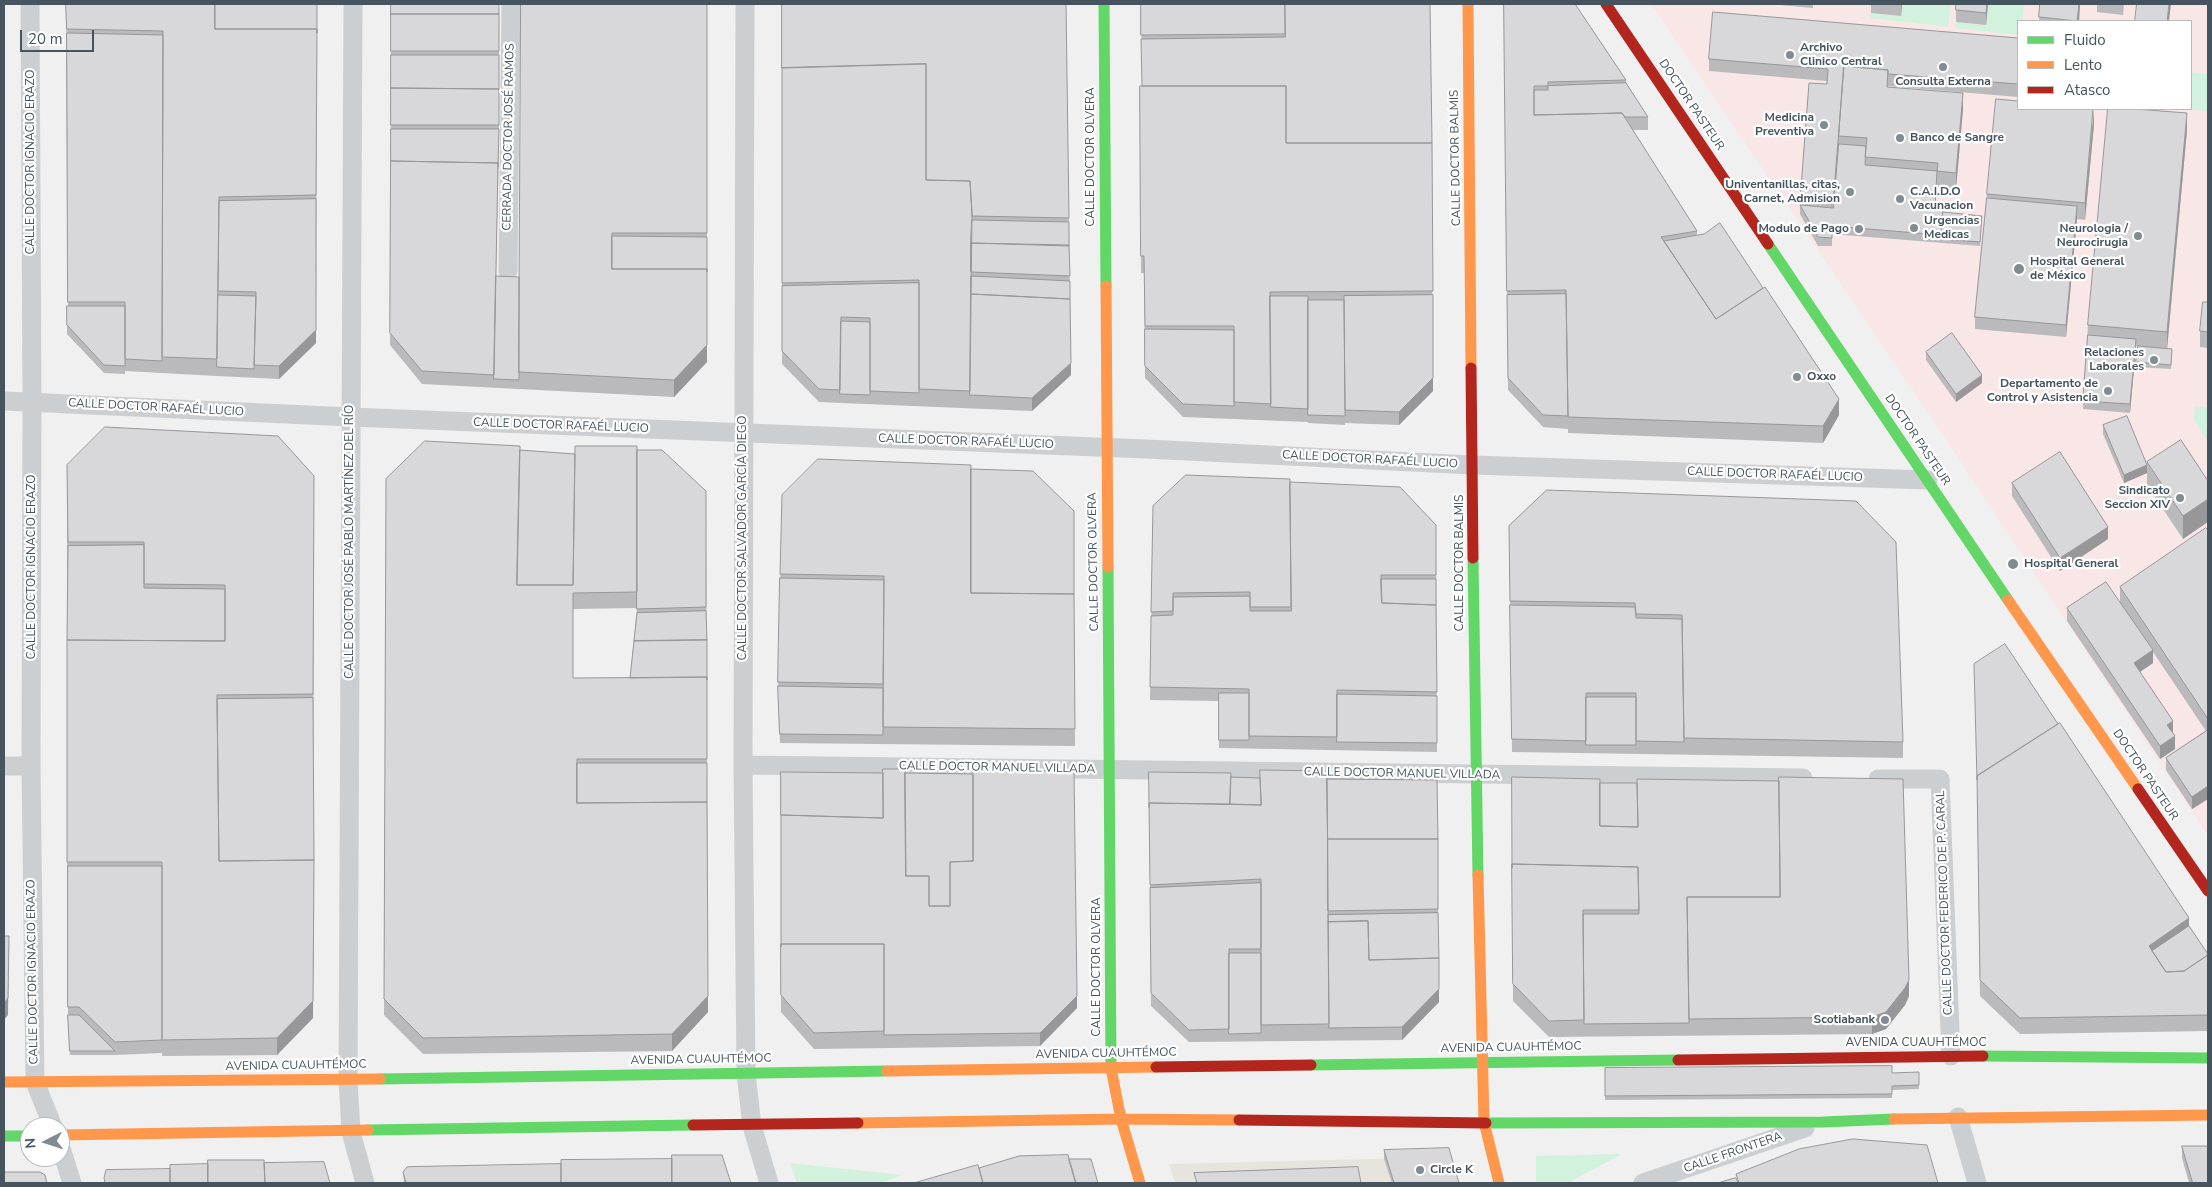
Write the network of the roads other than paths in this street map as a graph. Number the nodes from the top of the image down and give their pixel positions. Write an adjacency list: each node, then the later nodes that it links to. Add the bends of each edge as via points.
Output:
1 (30, 4): 10 (street, CALLE DOCTOR IGNACIO ERAZO)
2 (353, 4): 11 (street, CALLE DOCTOR JOSÉ PABLO MARTÍNEZ DEL RÍO)
3 (511, 4): 8 (street, CERRADA DOCTOR JOSÉ RAMOS)
4 (745, 4): 12 (street, CALLE DOCTOR SALVADOR GARCÍA DIEGO)
5 (1104, 4): 13 (main road, CALLE DOCTOR OLVERA)
6 (1468, 4): 14 (main road, CALLE DOCTOR BALMIS)
7 (1606, 4): 15 (main road, DOCTOR PASTEUR)
8 (508, 271)
9 (4, 401): 10 (street, CALLE DOCTOR RAFAÉL LUCIO)
10 (32, 402): 11 (street, CALLE DOCTOR RAFAÉL LUCIO); 18 (street, CALLE DOCTOR IGNACIO ERAZO)
11 (351, 417): 12 (street, CALLE DOCTOR RAFAÉL LUCIO); 29 (street, CALLE DOCTOR JOSÉ PABLO MARTÍNEZ DEL RÍO)
12 (743, 434): 13 (street, CALLE DOCTOR RAFAÉL LUCIO); 16 (street, CALLE DOCTOR SALVADOR GARCÍA DIEGO)
13 (1107, 448): 14 (street, CALLE DOCTOR RAFAÉL LUCIO); 19 (main road, CALLE DOCTOR OLVERA)
14 (1474, 465): 15 (street, CALLE DOCTOR RAFAÉL LUCIO); 20 (main road, CALLE DOCTOR BALMIS)
15 (1928, 480): 23 (main road, DOCTOR PASTEUR)
16 (743, 765): 19 (street, CALLE DOCTOR MANUEL VILLADA); 28 (street, CALLE DOCTOR SALVADOR GARCÍA DIEGO)
17 (4, 766): 18 (street)
18 (31, 766): 31 (street, CALLE DOCTOR IGNACIO ERAZO)
19 (1110, 770): 20 (street, CALLE DOCTOR MANUEL VILLADA); 27 (main road, CALLE DOCTOR OLVERA)
20 (1475, 775): 21 (street, CALLE DOCTOR MANUEL VILLADA); 26 (main road, CALLE DOCTOR BALMIS)
21 (1821, 778)
22 (1861, 779): 24 (street, CALLE DOCTOR FEDERICO DE P. CARAL, via 1940,779)
23 (2208, 891)
24 (1951, 1056): 25 (main road, AVENIDA CUAUHTÉMOC); 26 (main road, AVENIDA CUAUHTÉMOC)
25 (2208, 1058)
26 (1484, 1062): 27 (main road, AVENIDA CUAUHTÉMOC); 36 (main road, CALLE DOCTOR BALMIS)
27 (1111, 1068): 28 (main road, AVENIDA CUAUHTÉMOC); 35 (main road, CALLE DOCTOR OLVERA)
28 (746, 1073): 29 (main road, AVENIDA CUAUHTÉMOC); 38 (street, CALLE DOCTOR SALVADOR GARCÍA DIEGO)
29 (348, 1079): 31 (main road, AVENIDA CUAUHTÉMOC); 39 (street, CALLE DOCTOR JOSÉ PABLO MARTÍNEZ DEL RÍO)
30 (4, 1082): 31 (main road, AVENIDA CUAUHTÉMOC)
31 (35, 1082): 33 (street, CALLE DOCTOR IGNACIO ERAZO)
32 (2208, 1115): 34 (main road)
33 (50, 1117)
34 (1958, 1117): 37 (main road); 50 (street)
35 (1121, 1119): 36 (main road); 38 (main road); 47 (main road, CALLE DOCTOR OLVERA)
36 (1484, 1122): 37 (main road); 48 (main road, CALLE DOCTOR BALMIS)
37 (1823, 1122): 49 (street, CALLE FRONTERA)
38 (752, 1126): 39 (main road); 46 (street, CALLE DOCTOR SALVADOR GARCÍA DIEGO)
39 (351, 1132): 42 (main road); 45 (street, CALLE DOCTOR JOSÉ PABLO MARTÍNEZ DEL RÍO)
40 (4, 1136): 41 (main road)
41 (20, 1136)
42 (70, 1136)
43 (67, 1167): 44 (street)
44 (72, 1183)
45 (365, 1183)
46 (769, 1183)
47 (1140, 1183)
48 (1499, 1183)
49 (1643, 1183)
50 (1977, 1183)

